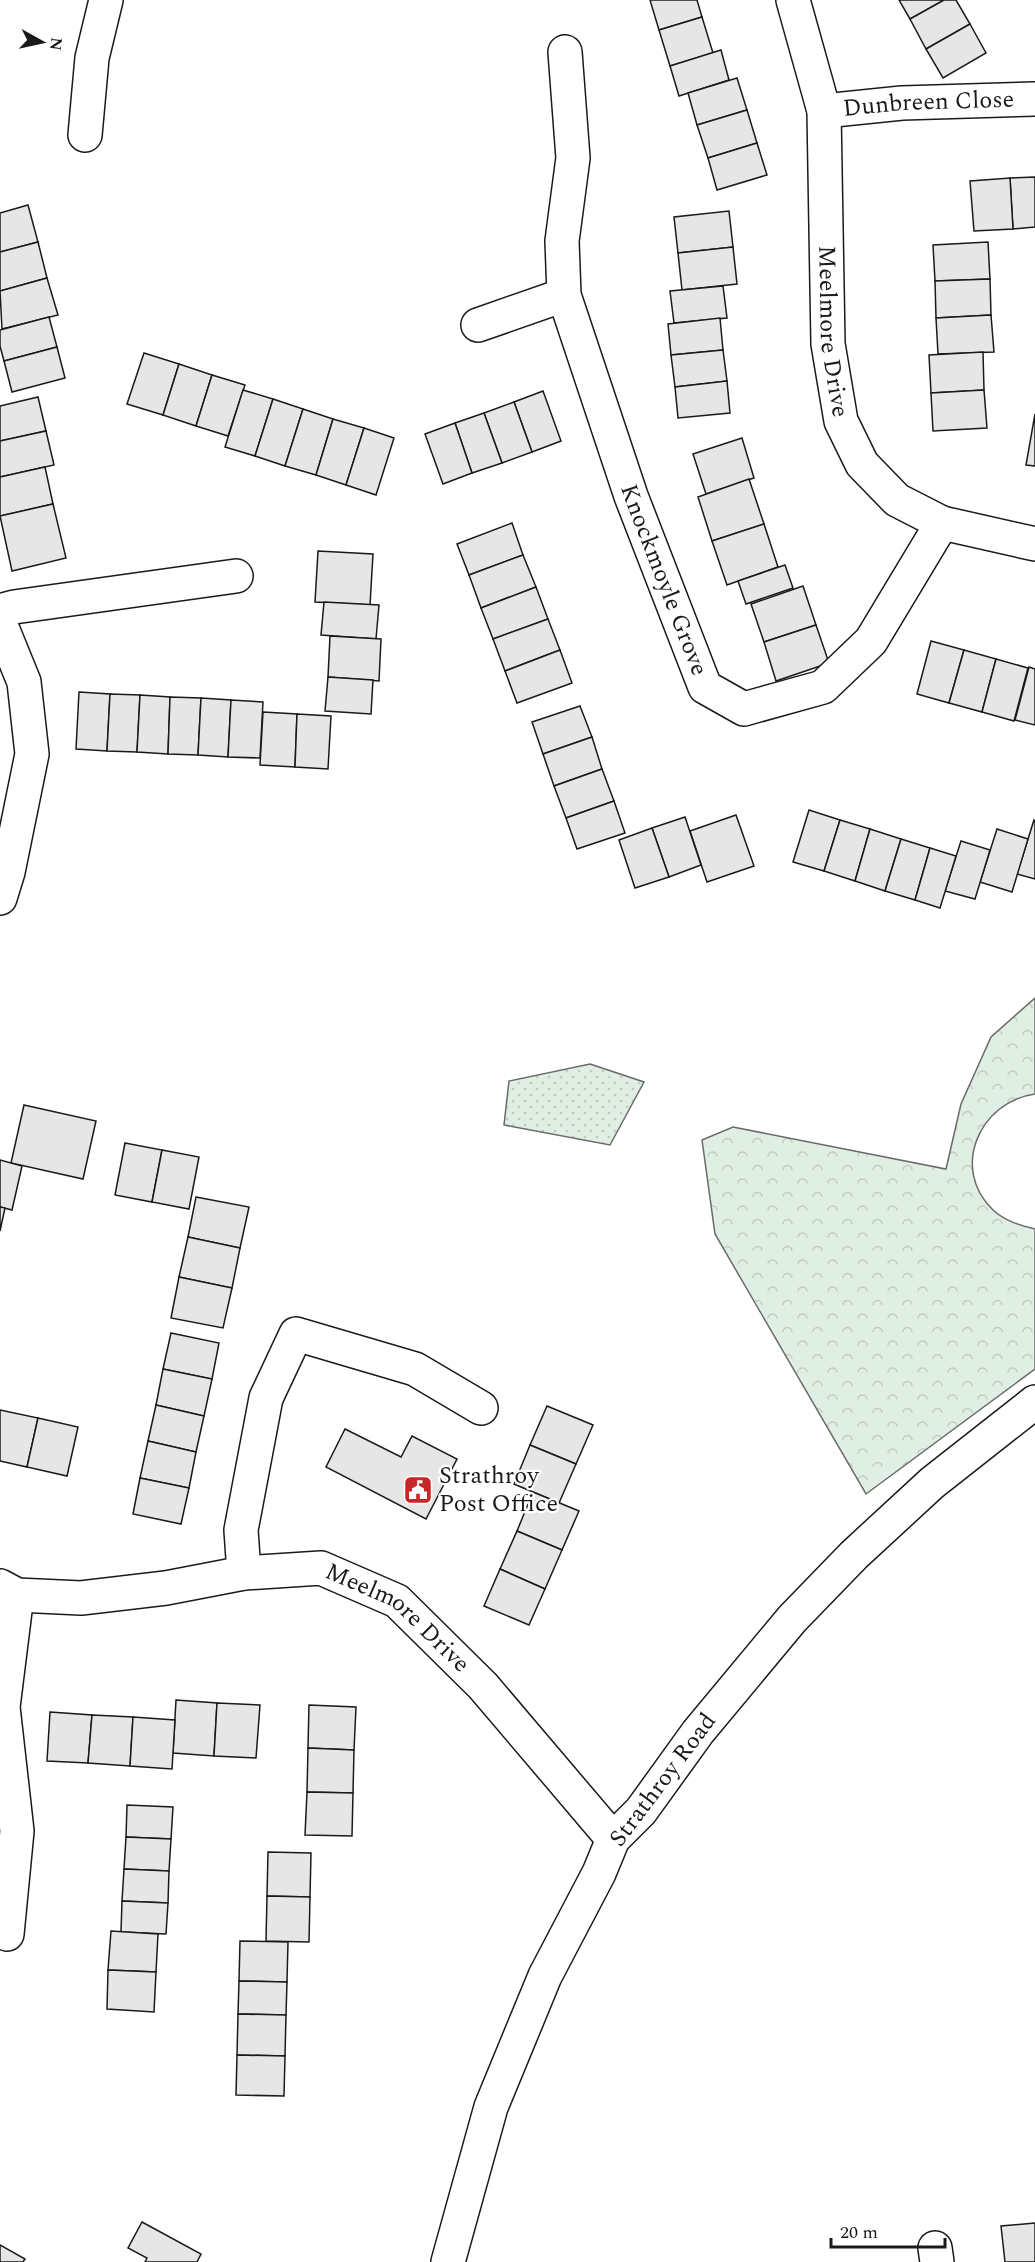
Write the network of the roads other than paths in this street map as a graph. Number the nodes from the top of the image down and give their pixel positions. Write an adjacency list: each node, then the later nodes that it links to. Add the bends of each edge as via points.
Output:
1 (106, 0): 6 (street, via 92,58)
2 (794, 0): 5 (street, Meelmore Drive)
3 (565, 52): 7 (street, Knockmoyle Grove, via 573,158 562,242)
4 (1035, 99): 5 (street, Dunbreen Close, via 902,103)
5 (824, 111): 9 (street, Meelmore Drive, via 828,344 841,421 862,464 897,500)
6 (85, 135)
7 (564, 295): 8 (street); 9 (street, Knockmoyle Grove, via 631,496 705,687 744,709 823,687 871,641)
8 (478, 325)
9 (942, 523): 10 (street, Meelmore Drive)
10 (1035, 544)
11 (236, 576): 12 (street)
12 (0, 611)
13 (0, 623): 14 (street, via 24,682 32,754)
14 (0, 898)
15 (1035, 1402): 19 (street, Strathroy Road, via 932,1483 792,1619 698,1732 641,1811)
16 (482, 1408): 17 (street, via 415,1369 296,1334 266,1398 241,1530)
17 (244, 1573): 18 (street, Meelmore Drive, via 166,1588 81,1598); 19 (street, Meelmore Drive, via 321,1568 397,1601 483,1686)
18 (9, 1591): 20 (street, via 3,1707 17,1831)
19 (613, 1839): 21 (street, Strathroy Road, via 545,1976 495,2097)
20 (7, 1934)
21 (448, 2262)

